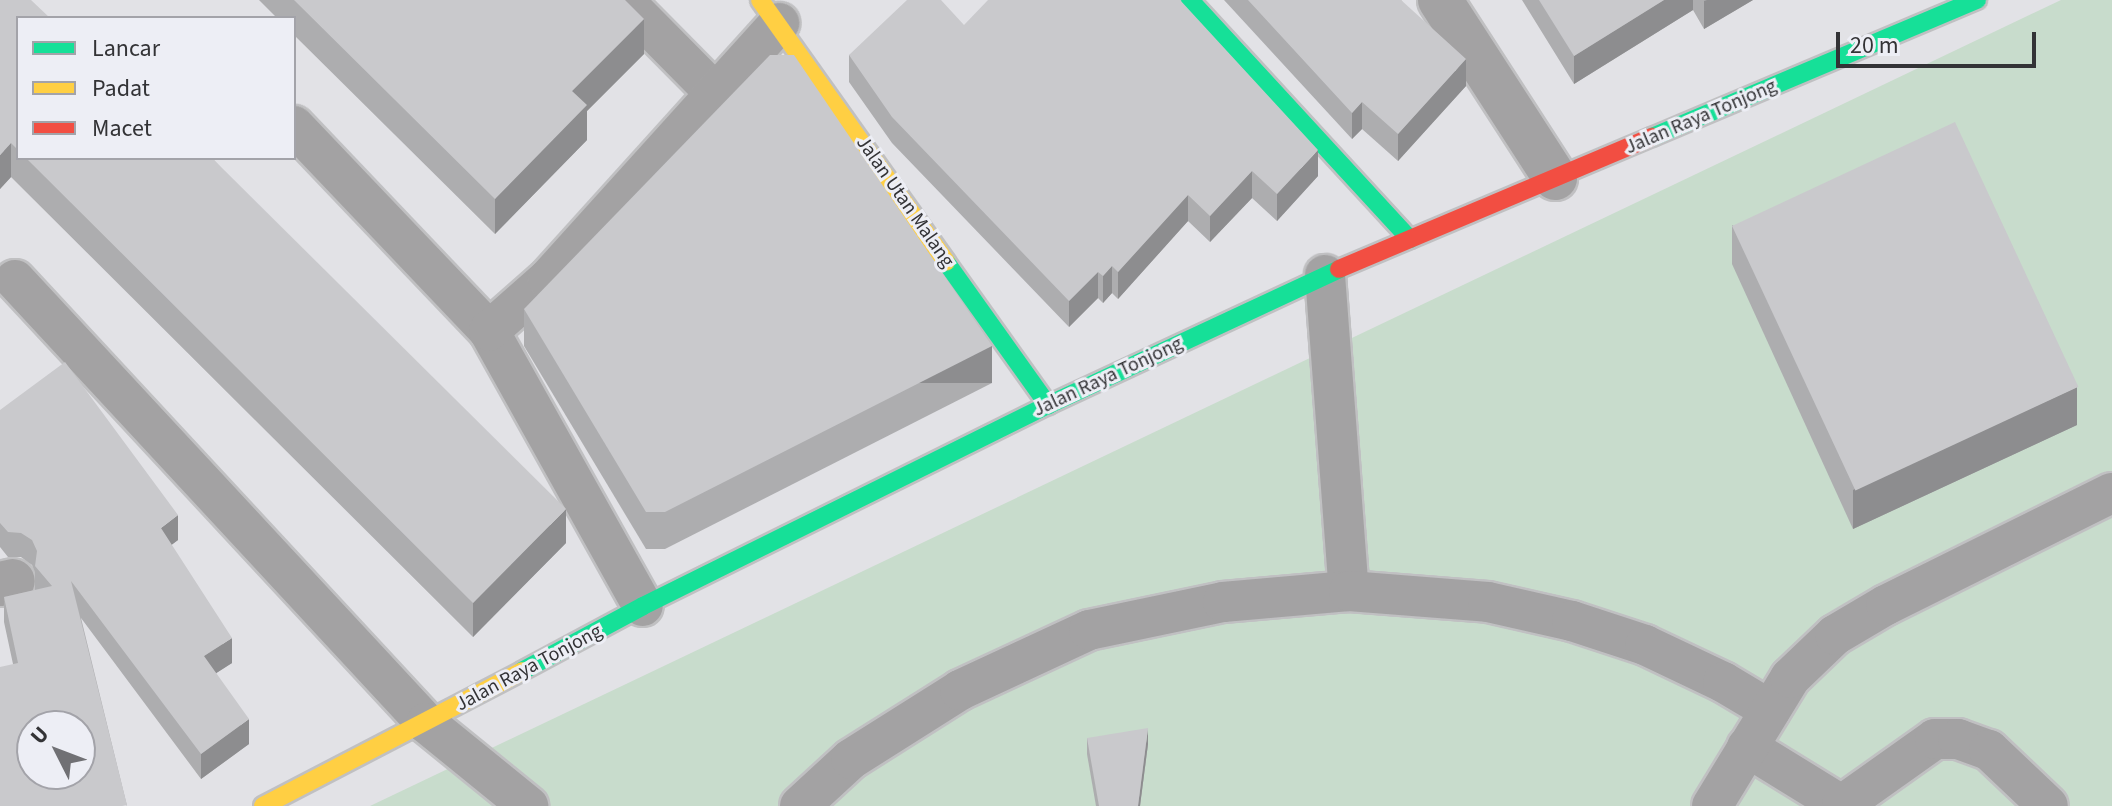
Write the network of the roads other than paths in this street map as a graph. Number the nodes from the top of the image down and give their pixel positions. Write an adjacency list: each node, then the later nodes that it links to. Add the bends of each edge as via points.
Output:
1 (623, 0): 6 (lane)
2 (1190, 0): 9 (main road)
3 (1440, 0): 8 (street)
4 (1977, 0): 8 (main road, Jalan Raya Tonjong)
5 (770, 12): 6 (lane); 13 (main road, Jalan Utan Malang)
6 (716, 94): 12 (lane, via 548,279)
7 (296, 128): 12 (lane)
8 (1555, 178): 9 (main road, Jalan Raya Tonjong)
9 (1410, 239): 10 (main road, Jalan Raya Tonjong)
10 (1325, 275): 13 (main road, Jalan Raya Tonjong); 15 (lane)
11 (15, 280): 18 (lane)
12 (489, 331): 16 (lane)
13 (1048, 405): 16 (main road, Jalan Raya Tonjong)
14 (2112, 493): 17 (lane, via 1835,635 1790,678)
15 (1349, 591): 17 (lane, via 1488,602 1572,621 1645,645); 22 (lane, via 1223,602 1089,630 960,690 851,759)
16 (643, 606): 18 (main road, Jalan Raya Tonjong)
17 (1770, 710): 19 (lane)
18 (426, 723): 20 (main road, Jalan Raya Tonjong); 21 (lane)
19 (1747, 747): 23 (lane); 24 (lane)
20 (263, 806)
21 (528, 806)
22 (800, 806)
23 (1712, 806)
24 (1842, 806): 25 (lane, via 1935,739 1958,739 1989,750)
25 (2048, 806)

